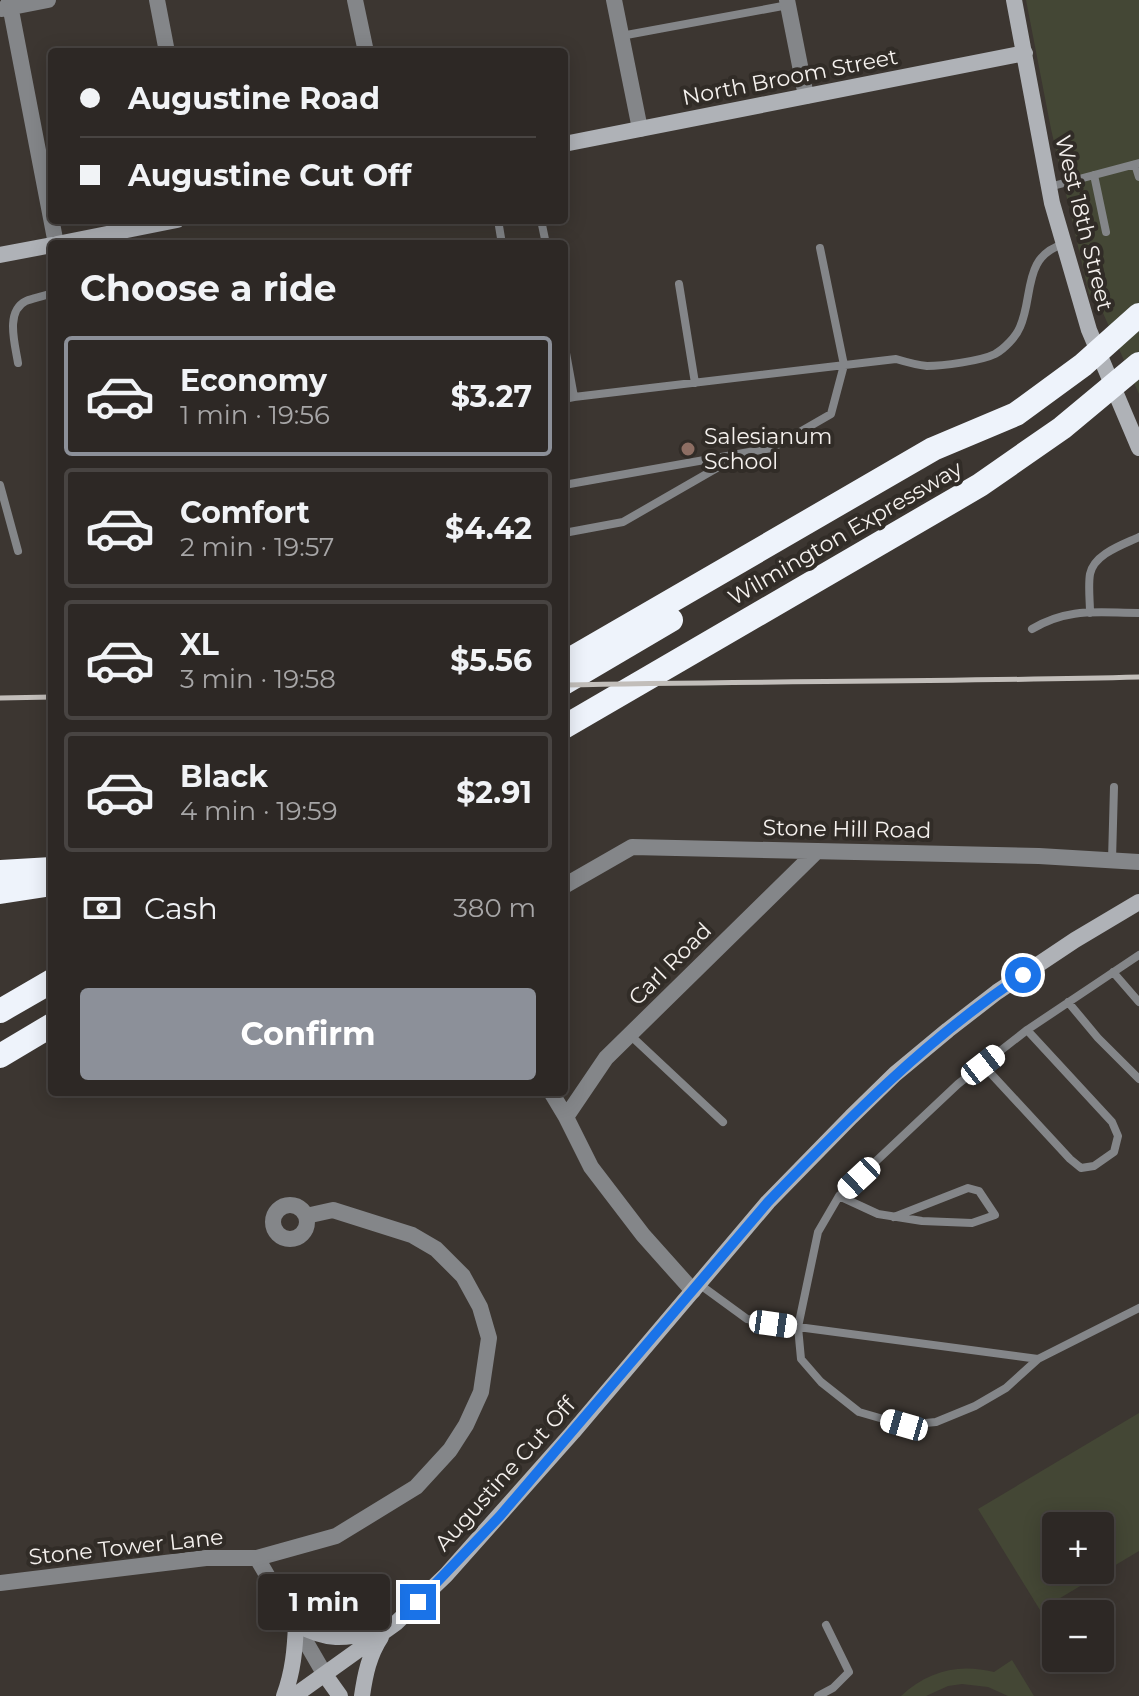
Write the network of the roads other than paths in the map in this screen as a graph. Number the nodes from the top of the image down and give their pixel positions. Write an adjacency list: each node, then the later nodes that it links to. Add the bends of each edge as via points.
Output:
1 (48, 0): 7 (street)
2 (157, 0): 9 (street)
3 (355, 0): 10 (street)
4 (614, 0): 8 (street)
5 (1014, 0): 11 (street, West 18th Street)
6 (787, 2): 8 (lane); 12 (street)
7 (7, 5): 19 (street)
8 (621, 36): 13 (street)
9 (166, 48)
10 (365, 48)
11 (1025, 53): 12 (street, North Broom Street); 18 (street, West 18th Street)
12 (806, 96): 13 (street, North Broom Street)
13 (640, 129): 14 (street, North Broom Street)
14 (568, 143)
15 (1137, 163): 16 (lane); 17 (lane)
16 (1094, 175): 18 (lane); 21 (lane)
17 (1139, 177)
18 (1048, 188): 23 (street, West 18th Street)
19 (48, 209)
20 (157, 224): 22 (street)
21 (1106, 232)
22 (75, 240)
23 (1064, 244): 33 (lane, via 1050,248 1038,263 1021,327 995,354 950,365 896,359); 38 (street, West 18th Street, via 1099,357)
24 (48, 245): 26 (street)
25 (820, 248): 33 (lane)
26 (0, 255)
27 (679, 284): 34 (lane)
28 (48, 294): 30 (lane, via 23,302 14,313)
29 (1139, 315): 37 (highway)
30 (18, 363)
31 (568, 364): 35 (lane)
32 (1139, 364): 50 (highway, Wilmington Expressway, via 1062,428 980,485)
33 (844, 365): 34 (lane); 39 (lane, via 831,414 772,448)
34 (695, 383): 35 (lane)
35 (574, 397): 36 (lane)
36 (568, 398)
37 (1016, 414): 48 (highway, via 933,449); 49 (highway, Wilmington Expressway)
38 (1136, 440)
39 (740, 455): 40 (lane); 42 (lane, via 623,522)
40 (568, 484)
41 (0, 485): 44 (lane)
42 (568, 532)
43 (1139, 537): 45 (lane, via 1098,559 1090,576)
44 (18, 551)
45 (1090, 613): 46 (lane); 47 (lane, via 1071,612)
46 (1139, 613)
47 (1032, 629)
48 (568, 661)
49 (568, 681)
50 (568, 725)
51 (1114, 787): 53 (lane)
52 (817, 851): 53 (street, Stone Hill Road); 57 (street, Stone Hill Road, via 632,847); 69 (street, Carl Road)
53 (1111, 860): 54 (street, Stone Hill Road)
54 (1139, 862)
55 (48, 869): 56 (highway)
56 (0, 872)
57 (568, 884)
58 (48, 885): 59 (highway)
59 (0, 892)
60 (1138, 905): 79 (street, Augustine Cut Off, via 997,992 895,1074 768,1202)
61 (1139, 955): 62 (lane)
62 (1113, 972): 64 (lane); 65 (lane)
63 (48, 983): 66 (highway)
64 (1068, 1002): 68 (lane); 72 (lane)
65 (1139, 1002)
66 (0, 1011)
67 (48, 1027): 70 (highway)
68 (1027, 1030): 71 (lane); 71 (lane, via 1112,1122 1118,1136 1114,1152 1081,1168)
69 (630, 1035): 74 (street, Carl Road, via 606,1058); 75 (lane)
70 (0, 1056)
71 (983, 1065): 76 (lane)
72 (1139, 1079)
73 (553, 1096): 74 (street)
74 (566, 1117): 79 (street, via 591,1167 643,1235)
75 (723, 1122)
76 (839, 1196): 78 (lane); 81 (lane, via 818,1232)
77 (306, 1216): 83 (street, Stone Tower Lane, via 333,1210 412,1235 436,1249 463,1276 489,1338 481,1392 466,1425 416,1487 336,1536)
78 (894, 1217): 78 (lane, via 972,1223 995,1215 979,1191 968,1188)
79 (696, 1287): 81 (lane, via 747,1319); 87 (street, Augustine Cut Off, via 500,1516)
80 (1139, 1308): 82 (lane)
81 (798, 1327): 82 (lane); 82 (lane, via 801,1359 821,1382 859,1412 904,1425 936,1422 975,1406 1006,1388)
82 (1038, 1359)
83 (257, 1558): 84 (street, Stone Tower Lane, via 206,1558); 85 (street)
84 (0, 1583)
85 (296, 1624): 87 (street, via 340,1638); 88 (street); 89 (street)
86 (826, 1625): 93 (lane, via 849,1672)
87 (388, 1628): 88 (street, Augustine Cut Off); 92 (street, via 375,1647)
88 (325, 1675): 90 (street, Augustine Cut Off); 91 (street)
89 (284, 1696)
90 (294, 1696)
91 (340, 1696)
92 (362, 1696)
93 (818, 1696)

